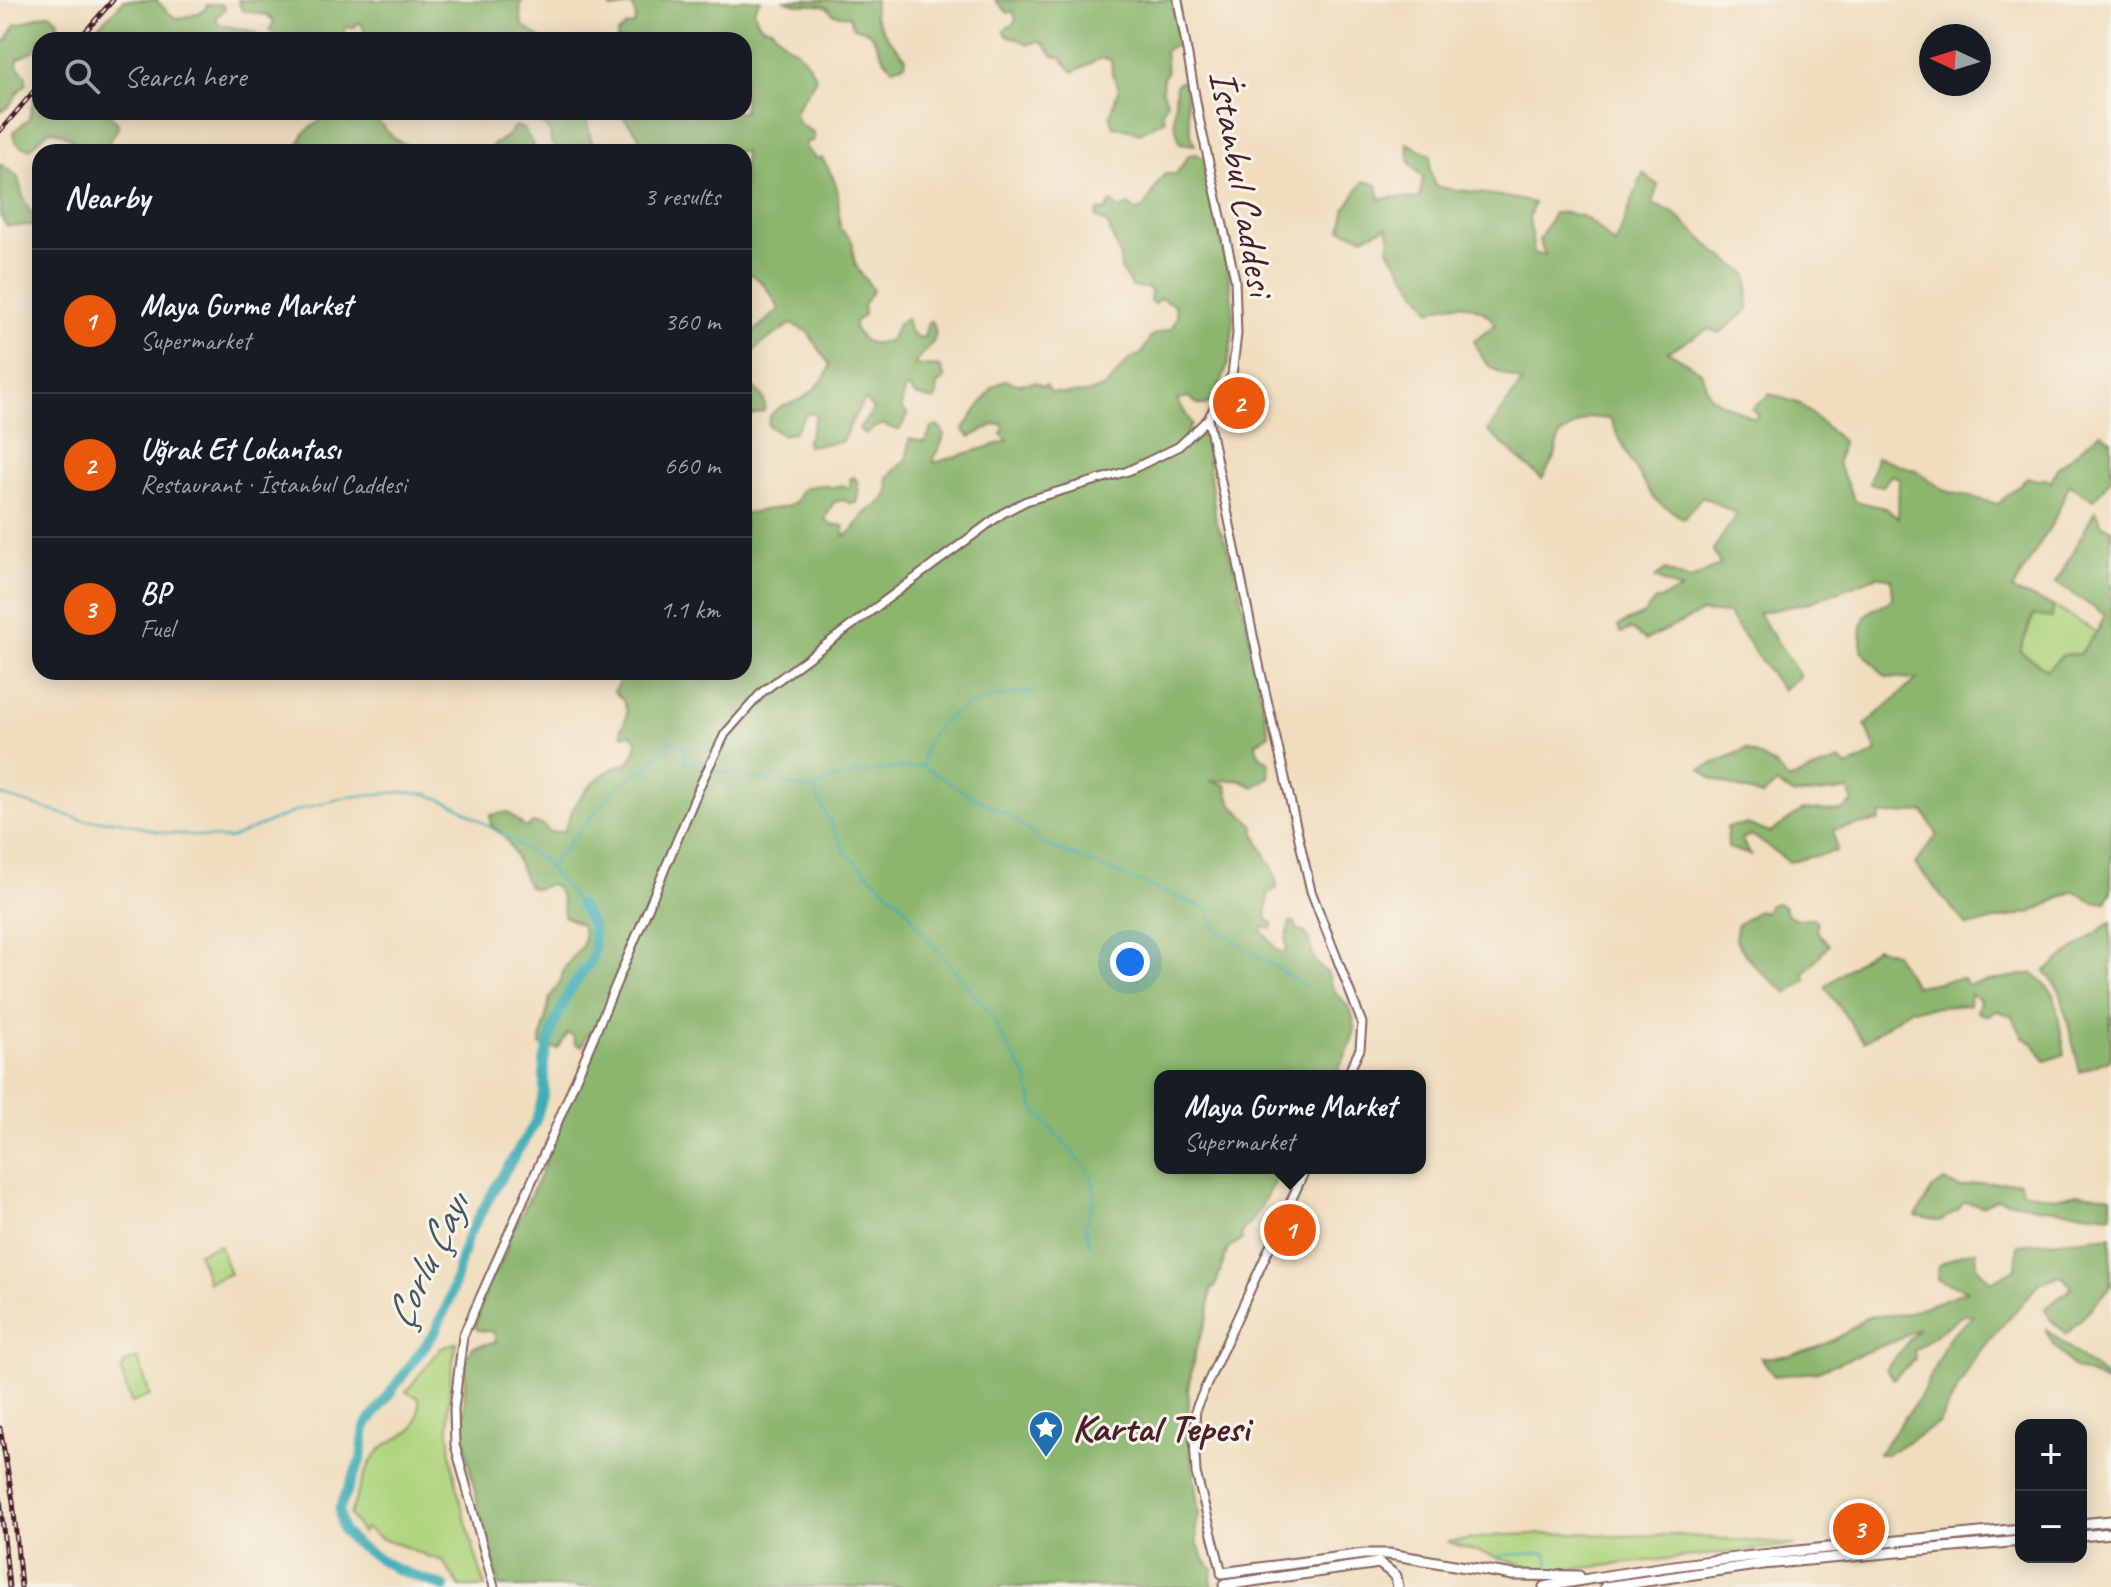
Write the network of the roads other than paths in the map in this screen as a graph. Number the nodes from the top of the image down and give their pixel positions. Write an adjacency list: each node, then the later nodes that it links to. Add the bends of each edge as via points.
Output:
1 (1178, 0): 2 (street, İstanbul Caddesi, via 1235,279 1232,375)
2 (1208, 419): 3 (street, via 1311,891 1362,1023 1360,1049); 14 (street, İstanbul Caddesi, via 1178,447 1128,471 1026,501 980,528 762,692 725,734 463,1336 455,1445)
3 (1350, 1070)
4 (1303, 1174): 11 (street, via 1196,1408 1196,1473)
5 (2111, 1521): 6 (highway)
6 (2087, 1523)
7 (2015, 1530): 12 (highway)
8 (2111, 1533): 9 (highway)
9 (2087, 1535)
10 (2015, 1542): 17 (highway, via 1763,1564)
11 (1222, 1573): 12 (highway, via 1389,1554 1513,1575)
12 (1606, 1575): 16 (highway)
13 (1224, 1585): 15 (highway, via 1379,1563 1396,1576)
14 (494, 1587)
15 (1398, 1587)
16 (1544, 1587)
17 (1606, 1587)

